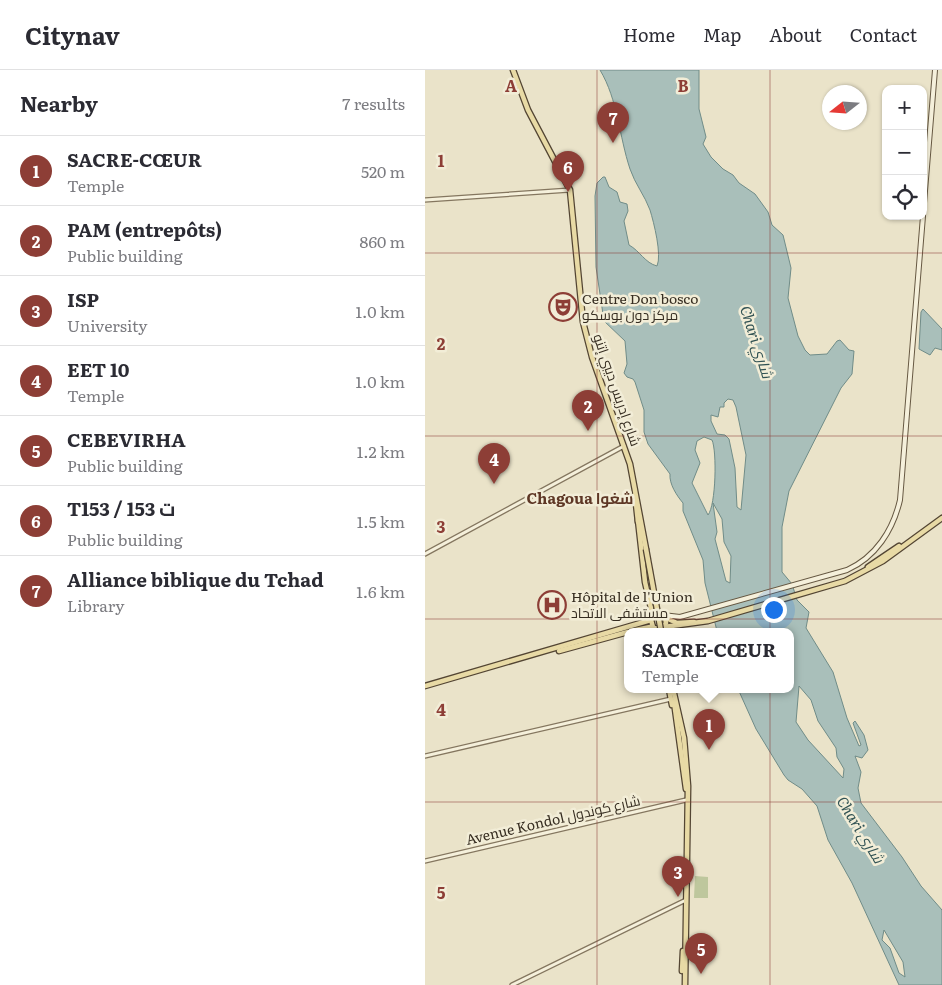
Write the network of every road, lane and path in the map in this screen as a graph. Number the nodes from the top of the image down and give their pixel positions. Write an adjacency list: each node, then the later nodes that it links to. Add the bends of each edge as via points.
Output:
1 (513, 70): 4 (main road, via 527,110)
2 (935, 70): 3 (main road)
3 (926, 175)
4 (570, 190): 5 (street); 7 (main road, شارع إدريس ديبي إتنو, via 583,322)
5 (425, 200)
6 (923, 220): 11 (main road, via 897,511 884,539 867,557 847,570 706,610 678,617)
7 (625, 446): 9 (main road, شارع إدريس ديبي إتنو); 10 (street)
8 (942, 516): 13 (main road, via 862,570 801,594)
9 (640, 520): 11 (main road); 12 (main road, via 645,582); 16 (main road, شارع إدريس ديبي إتنو, bridge)
10 (425, 554)
11 (663, 616): 12 (main road); 13 (main road, via 683,623); 17 (main road)
12 (652, 618): 15 (main road); 20 (main road)
13 (708, 620): 14 (main road)
14 (675, 627): 18 (main road)
15 (658, 628)
16 (659, 628)
17 (659, 628)
18 (667, 628)
19 (624, 633): 20 (main road)
20 (425, 688)
21 (672, 693): 23 (main road)
22 (673, 693): 24 (main road)
23 (671, 699): 24 (main road); 25 (street)
24 (679, 719): 26 (main road); 28 (main road, via 689,786)
25 (425, 756)
26 (686, 800): 27 (street, Avenue Kondol شارع كوندول); 28 (main road)
27 (425, 861)
28 (685, 900): 29 (street); 30 (main road)
29 (512, 985)
30 (683, 985)

